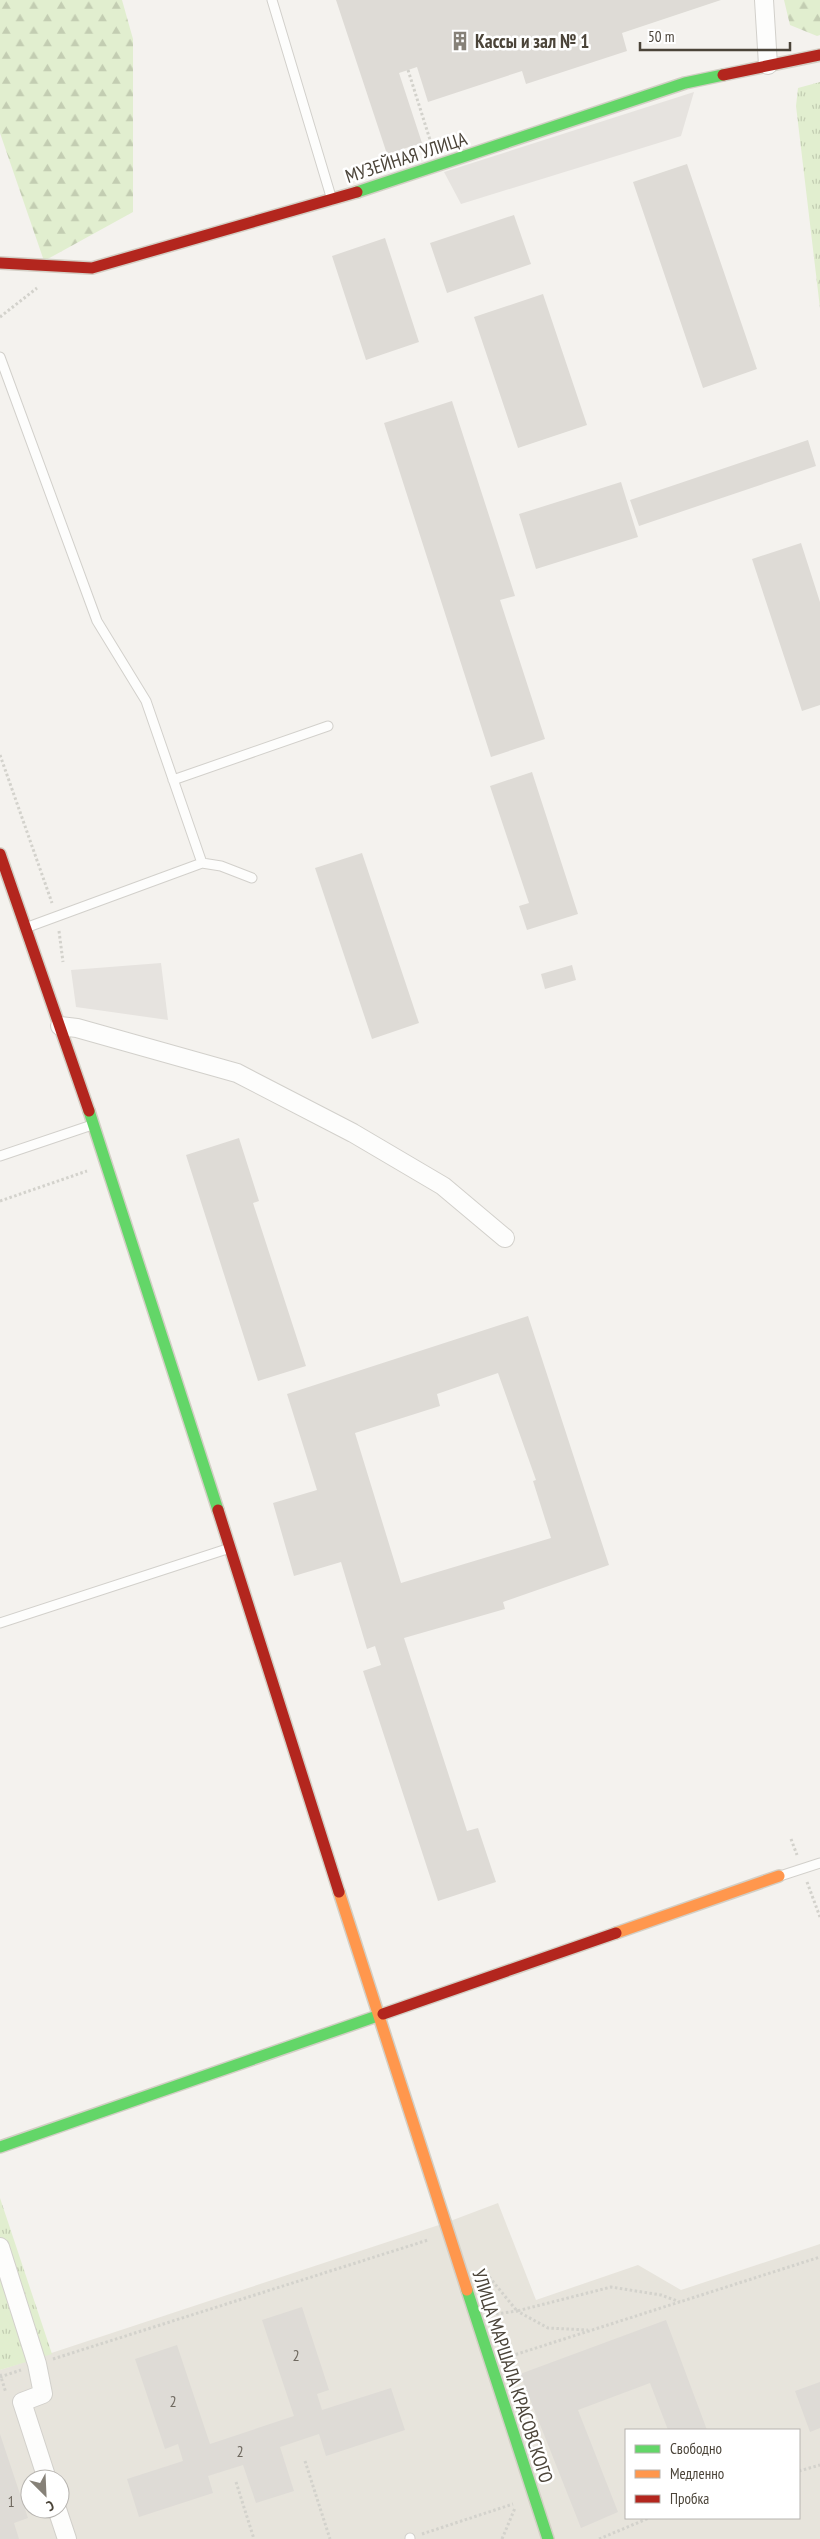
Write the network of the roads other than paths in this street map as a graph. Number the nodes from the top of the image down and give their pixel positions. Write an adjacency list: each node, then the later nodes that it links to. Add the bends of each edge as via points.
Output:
1 (272, 0): 5 (lane)
2 (764, 0): 4 (street)
3 (820, 55): 4 (street, МУЗЕЙНАЯ УЛИЦА)
4 (768, 66): 5 (street, МУЗЕЙНАЯ УЛИЦА, via 685,82)
5 (332, 200): 6 (street, МУЗЕЙНАЯ УЛИЦА, via 92,268)
6 (0, 263)
7 (0, 356): 9 (lane, via 97,621 146,701)
8 (328, 726): 9 (lane)
9 (173, 780): 11 (lane)
10 (0, 854): 13 (street, УЛИЦА МАРШАЛА КРАСОВСКОГО)
11 (202, 863): 12 (lane, via 222,866); 13 (lane)
12 (252, 878)
13 (26, 928): 14 (street, УЛИЦА МАРШАЛА КРАСОВСКОГО)
14 (60, 1026): 15 (street, УЛИЦА МАРШАЛА КРАСОВСКОГО); 17 (street, via 237,1073 353,1133 444,1186)
15 (94, 1124): 16 (lane); 18 (street, УЛИЦА МАРШАЛА КРАСОВСКОГО)
16 (0, 1156)
17 (505, 1238)
18 (230, 1548): 19 (lane); 22 (street, УЛИЦА МАРШАЛА КРАСОВСКОГО)
19 (0, 1622)
20 (820, 1863): 21 (lane)
21 (779, 1876): 22 (street)
22 (378, 2016): 23 (street); 28 (street, УЛИЦА МАРШАЛА КРАСОВСКОГО)
23 (0, 2147)
24 (0, 2247): 25 (street, via 37,2364 43,2394 22,2402)
25 (44, 2469)
26 (60, 2519): 27 (street)
27 (66, 2539)
28 (548, 2539)

